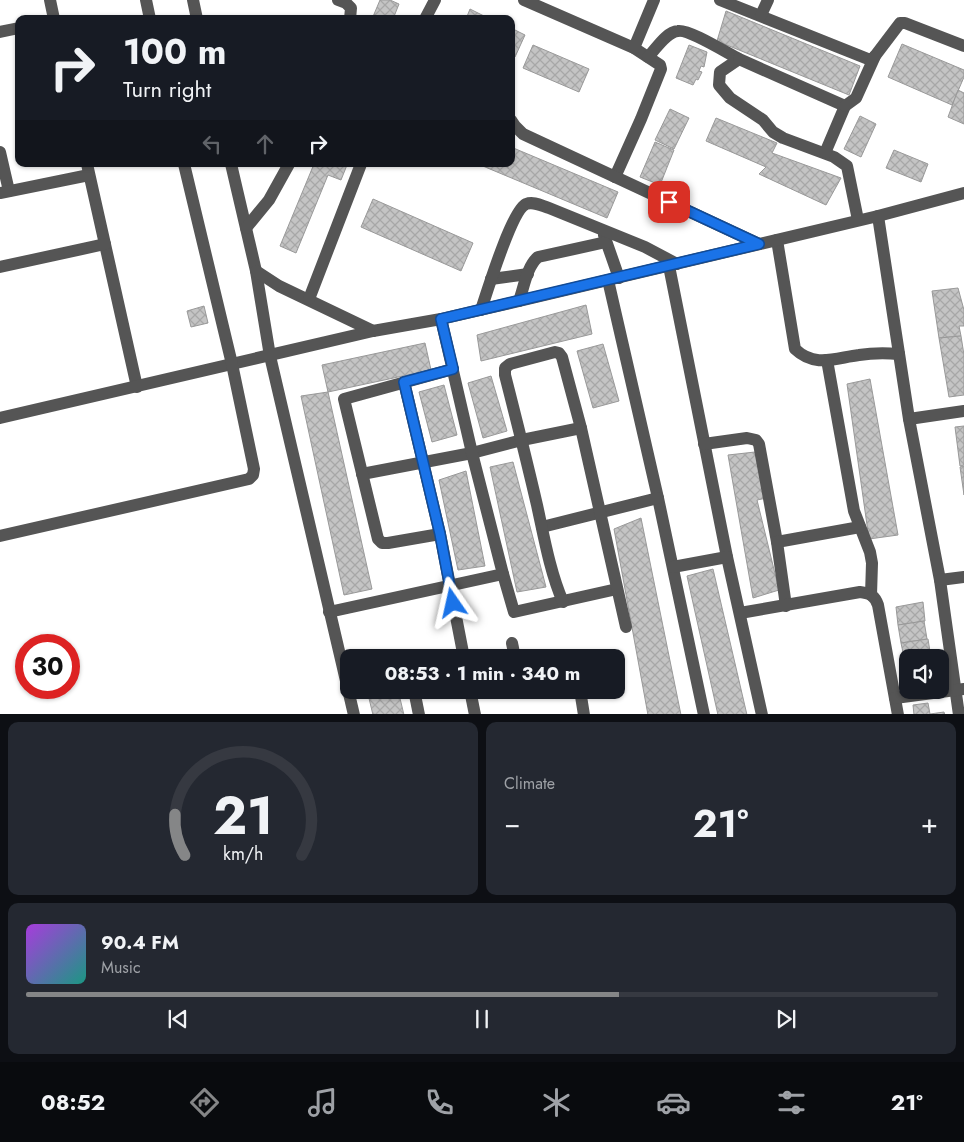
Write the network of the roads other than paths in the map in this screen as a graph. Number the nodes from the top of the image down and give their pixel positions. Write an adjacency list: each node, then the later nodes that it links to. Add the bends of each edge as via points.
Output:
1 (50, 0): 10 (street)
2 (146, 0): 11 (street)
3 (193, 0): 12 (street)
4 (338, 0): 13 (street, via 351,8)
5 (435, 0): 14 (street)
6 (524, 0): 19 (street)
7 (654, 0): 19 (street)
8 (720, 0): 15 (street)
9 (768, 0): 15 (street)
10 (53, 15)
11 (149, 15)
12 (196, 15)
13 (350, 15)
14 (427, 15)
15 (760, 15): 20 (street, via 868,58)
16 (15, 29): 17 (street)
17 (0, 32)
18 (964, 46): 20 (street, via 900,23)
19 (634, 48): 21 (street)
20 (875, 56): 23 (street, via 856,98)
21 (648, 57): 22 (street, via 668,35 677,31 687,32); 32 (street, via 658,62 661,69)
22 (739, 59): 23 (street); 26 (street, via 720,72 719,85 730,98 783,138)
23 (845, 106): 26 (street)
24 (515, 126): 32 (street, via 523,134)
25 (0, 152): 33 (street)
26 (825, 153): 36 (street, via 847,166)
27 (185, 167): 56 (street)
28 (232, 167): 37 (street)
29 (287, 167): 37 (street, via 269,200)
30 (360, 167): 48 (street)
31 (88, 170): 33 (street); 40 (street)
32 (615, 177): 41 (street)
33 (5, 192)
34 (964, 193): 35 (street)
35 (878, 216): 36 (street); 53 (street)
36 (858, 220): 39 (street)
37 (246, 228): 44 (street)
38 (604, 236): 42 (street, via 645,246); 45 (street, via 538,257); 46 (street, via 534,203 526,204 510,229); 47 (street)
39 (777, 240): 41 (street); 55 (street, via 795,349 811,360)
40 (105, 244): 43 (street); 59 (street)
41 (759, 244): 42 (street)
42 (673, 265): 47 (street); 65 (street)
43 (0, 267)
44 (256, 271): 48 (street, via 279,286); 54 (street)
45 (528, 274): 46 (street); 49 (street)
46 (491, 279): 50 (street)
47 (614, 279): 49 (street); 69 (street)
48 (309, 299): 52 (street)
49 (519, 301): 50 (street)
50 (480, 310): 51 (street)
51 (441, 319): 52 (street); 57 (street)
52 (373, 331): 54 (street)
53 (899, 354): 55 (street, via 873,353); 62 (street)
54 (270, 356): 56 (street); 86 (street)
55 (827, 360): 72 (street, via 850,496)
56 (232, 364): 59 (street); 74 (street, via 254,469 249,479)
57 (453, 369): 58 (street); 66 (street)
58 (404, 382): 67 (street); 68 (street, via 344,398)
59 (137, 387): 61 (street)
60 (964, 411): 62 (street)
61 (0, 418)
62 (909, 419): 80 (street)
63 (581, 428): 64 (street); 64 (street, via 562,357 555,352 505,368); 70 (street)
64 (522, 440): 66 (street); 71 (street)
65 (704, 444): 75 (street, via 747,438 759,444); 76 (street)
66 (472, 453): 67 (street); 78 (street)
67 (422, 462): 68 (street); 73 (street)
68 (362, 474): 73 (street, via 378,539 382,543)
69 (658, 498): 70 (street); 77 (street)
70 (599, 513): 71 (street); 82 (street)
71 (542, 526): 84 (street)
72 (860, 527): 75 (street); 83 (street, via 872,563)
73 (440, 534): 81 (street)
74 (0, 536)
75 (777, 542): 85 (street)
76 (727, 557): 77 (street); 87 (street)
77 (673, 567): 101 (street)
78 (503, 574): 81 (street); 84 (street, via 514,612)
79 (964, 577): 80 (street)
80 (940, 580): 92 (street)
81 (450, 585): 86 (street); 90 (street)
82 (617, 589): 84 (street); 88 (street)
83 (871, 595): 85 (street, via 860,592); 93 (street, via 878,605)
84 (563, 602)
85 (786, 606): 87 (street)
86 (329, 612): 97 (street)
87 (740, 613): 102 (street)
88 (626, 627)
89 (512, 643): 91 (street)
90 (462, 649)
91 (513, 649)
92 (960, 689): 93 (street); 104 (street)
93 (895, 698): 103 (street)
94 (416, 699): 98 (street)
95 (472, 699): 99 (street)
96 (582, 699): 100 (street)
97 (354, 714)
98 (419, 714)
99 (474, 714)
100 (584, 714)
101 (704, 714)
102 (762, 714)
103 (898, 714)
104 (959, 714)

